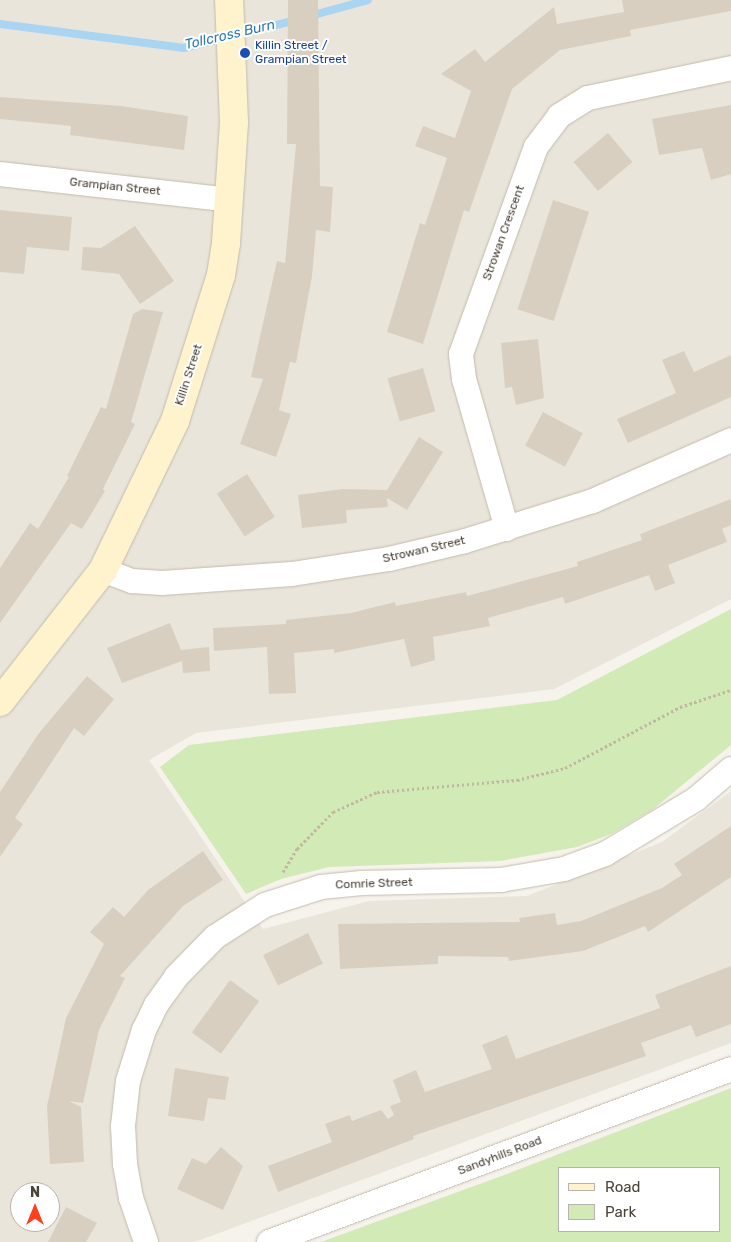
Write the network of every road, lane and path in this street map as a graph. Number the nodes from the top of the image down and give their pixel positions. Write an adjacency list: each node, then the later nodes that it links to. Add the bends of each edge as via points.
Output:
1 (230, 8): 4 (main road, Killin Street)
2 (731, 68): 6 (street, Strowan Crescent, via 588,98 559,116 536,147 461,354 464,379)
3 (0, 174): 4 (street, Grampian Street)
4 (230, 200): 7 (main road, Killin Street, via 221,274 175,421)
5 (731, 440): 6 (street, Strowan Street, via 593,501)
6 (507, 529): 7 (street, Strowan Street, via 389,559 277,576 144,582 123,579)
7 (103, 570): 9 (main road, Killin Street)
8 (731, 690): 11 (path, via 680,707 565,768 517,780 377,792 333,812 297,849 284,869)
9 (0, 702)
10 (731, 769): 11 (street, Comrie Street, via 696,799 605,854 564,869 501,880 342,884)
11 (282, 898): 13 (street, Comrie Street, via 232,924 197,953 171,984 144,1030 128,1081 123,1126 127,1180)
12 (731, 1069): 14 (street, Sandyhills Road)
13 (146, 1242)
14 (269, 1242)

